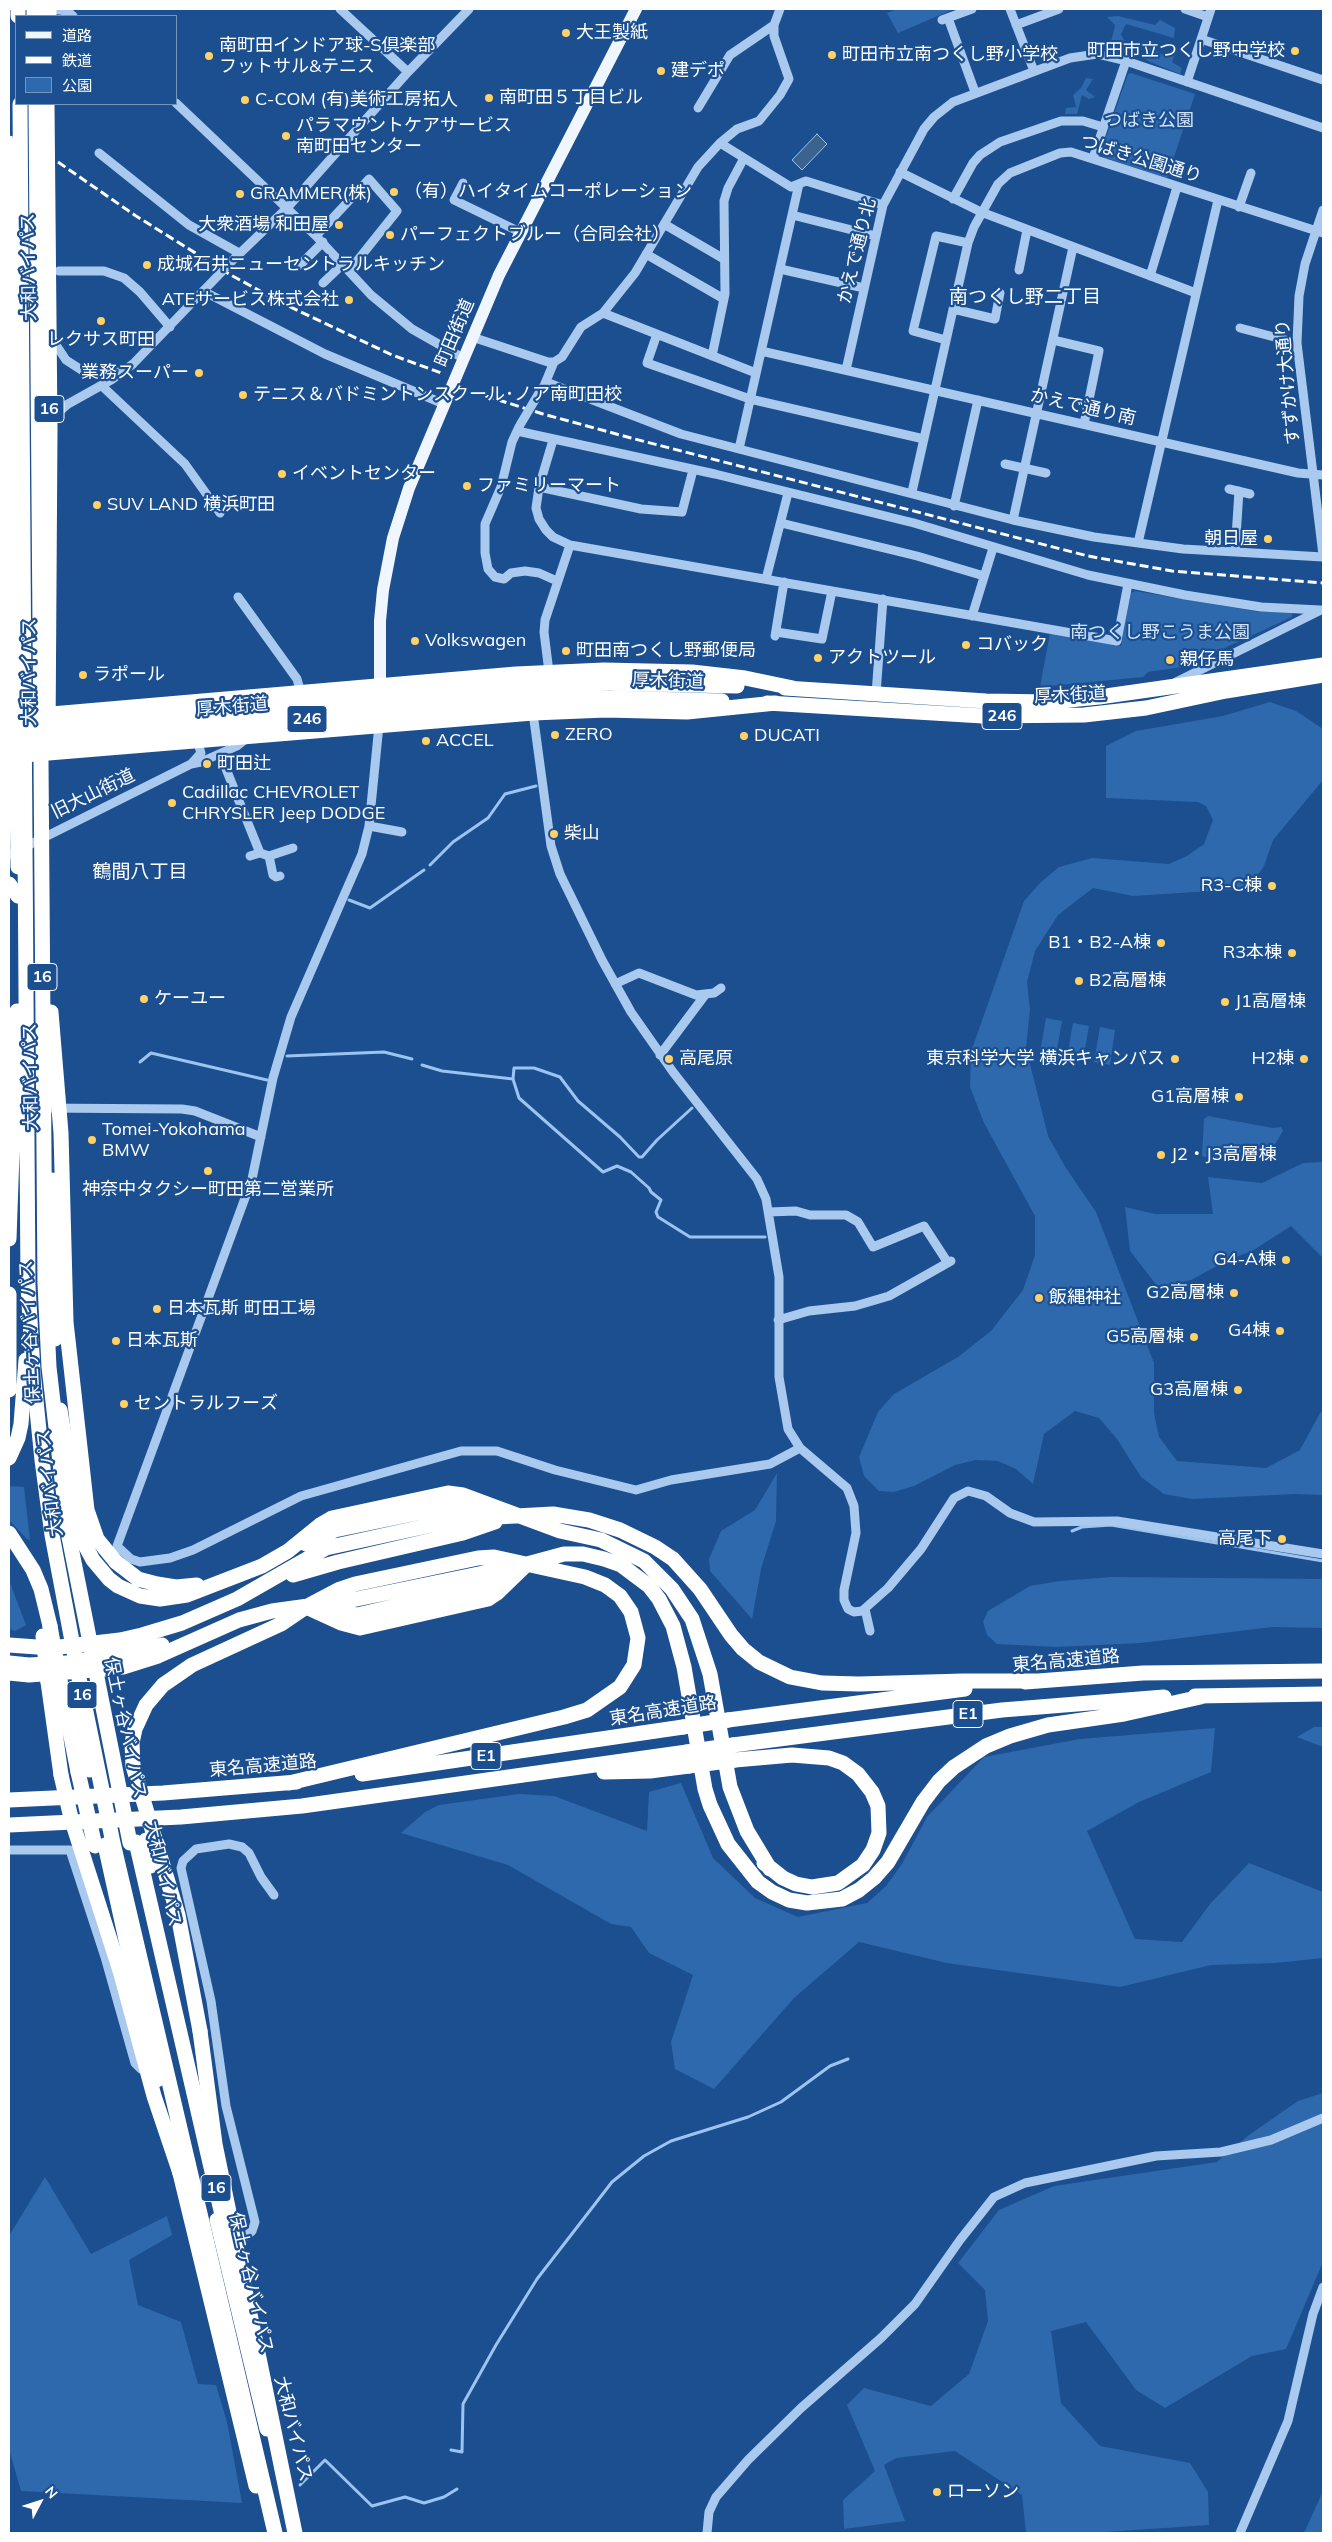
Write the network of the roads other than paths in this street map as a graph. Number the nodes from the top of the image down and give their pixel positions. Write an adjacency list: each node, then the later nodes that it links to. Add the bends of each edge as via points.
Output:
1 (51, 9): 11 (street, via 67,11)
2 (340, 9): 17 (street)
3 (469, 9): 17 (street)
4 (636, 9): 49 (main road, 町田街道)
5 (780, 9): 12 (street)
6 (972, 9): 20 (street, via 945,19)
7 (1010, 9): 13 (street)
8 (1059, 9): 13 (street)
9 (1185, 9): 10 (street)
10 (1210, 13): 14 (street)
11 (72, 15)
12 (774, 25): 25 (street, via 730,55); 29 (street, via 774,36 789,80 759,121 737,130)
13 (1016, 25): 16 (street)
14 (1201, 40): 18 (street); 19 (street)
15 (1126, 61): 16 (street, かえで通り北, via 1112,56 1088,55); 19 (street, かえで通り北); 26 (street)
16 (1034, 71): 20 (street, かえで通り北)
17 (408, 72): 42 (street)
18 (1323, 80)
19 (1187, 82): 27 (street, かえで通り北)
20 (975, 92): 33 (street, かえで通り北, via 953,102 934,117)
21 (20, 105): 158 (highway, 保土ヶ谷バイパス, bridge)
22 (36, 105): 164 (highway, 保土ヶ谷バイパス / 16, bridge)
23 (47, 105): 71 (highway, 大和バイパス / 16)
24 (178, 105): 42 (street)
25 (698, 108)
26 (1104, 127): 32 (street); 38 (street, via 1083,120 1061,121 1000,142 973,163)
27 (1323, 128)
28 (9, 143): 83 (highway, 大和バイパス / 16)
29 (720, 143): 31 (street); 46 (street, via 698,167)
30 (100, 153): 55 (street, via 189,225)
31 (744, 158): 36 (street, via 792,187); 56 (street, via 724,201)
32 (1093, 158): 37 (street, つばき公園通り); 44 (street, つばき公園通り, via 1071,152 1017,169 998,184)
33 (900, 172): 38 (street); 40 (street, かえで通り北)
34 (1251, 173): 41 (street)
35 (463, 184): 49 (street, via 454,200)
36 (799, 184): 40 (street, via 806,181); 45 (street)
37 (1177, 187): 39 (street, つばき公園通り); 62 (street)
38 (953, 199): 44 (street)
39 (1218, 200): 41 (street, つばき公園通り); 67 (street)
40 (883, 205): 50 (street, かえで通り北)
41 (1239, 207): 48 (street, つばき公園通り)
42 (287, 208): 51 (street); 55 (street)
43 (1323, 210): 48 (street, すずかけ大通り)
44 (981, 212): 47 (street); 52 (street, つばき公園通り)
45 (792, 215): 50 (street); 59 (street)
46 (664, 224): 54 (street); 56 (street)
47 (1028, 230): 53 (street); 60 (street)
48 (1319, 232): 78 (street, すずかけ大通り, via 1305,264 1299,296)
49 (522, 233): 75 (main road, 町田街道)
50 (876, 236): 65 (street, かえで通り北)
51 (320, 239): 57 (street); 58 (street); 58 (street, via 369,179 396,211)
52 (968, 243): 69 (street, つばき公園通り); 76 (street, via 936,236 914,331)
53 (1073, 247): 62 (street); 77 (street)
54 (646, 254): 68 (street); 70 (street)
55 (237, 255): 64 (street, bridge)
56 (724, 259): 68 (street)
57 (300, 265)
58 (346, 267): 63 (street); 81 (street, via 397,318)
59 (780, 269): 65 (street); 79 (street)
60 (1019, 270)
61 (60, 271): 72 (street, via 104,271 124,278)
62 (1150, 276): 67 (street)
63 (323, 284)
64 (206, 288): 72 (street); 92 (street, via 325,354)
65 (864, 288): 85 (street, かえで通り北)
66 (1000, 293): 69 (street, via 995,318)
67 (1196, 294): 99 (street)
68 (724, 299): 80 (street)
69 (953, 309): 76 (street, つばき公園通り)
70 (603, 313): 74 (street); 82 (street, via 581,327 562,358)
71 (48, 327): 84 (street, via 56,347 72,366 100,374); 96 (highway, 大和バイパス / 16)
72 (170, 328): 84 (street)
73 (1240, 328): 78 (street)
74 (657, 334): 80 (street); 90 (street, via 647,362)
75 (472, 337): 81 (main road, 町田街道); 82 (street)
76 (946, 340): 89 (street, つばき公園通り)
77 (1053, 340): 93 (street); 94 (street, via 1099,350)
78 (1297, 343): 105 (street, すずかけ大通り)
79 (761, 351): 85 (street, かえで通り南); 86 (street)
80 (712, 356): 86 (street)
81 (463, 358): 92 (main road, 町田街道)
82 (554, 362): 87 (street)
83 (10, 364): 107 (highway, 大和バイパス / 16)
84 (127, 368): 88 (street)
85 (846, 370): 89 (street, かえで通り南)
86 (756, 373): 90 (street)
87 (544, 385): 95 (street, bridge); 100 (street, via 681,434)
88 (102, 386): 96 (street, via 68,404); 115 (street, via 184,464)
89 (935, 390): 91 (street, かえで通り南); 97 (street, つばき公園通り)
90 (750, 399): 97 (street); 100 (street)
91 (978, 400): 93 (street, かえで通り南); 114 (street)
92 (444, 404): 136 (main road, 町田街道, via 404,503 389,557 380,621)
93 (1037, 413): 94 (street, かえで通り南); 102 (street)
94 (1084, 424): 99 (street, かえで通り南)
95 (519, 428): 98 (street); 125 (street, via 486,524 488,569 495,577 504,578 511,573 525,571)
96 (50, 429): 145 (highway, 大和バイパス / 16)
97 (924, 439): 111 (street, つばき公園通り)
98 (553, 440): 103 (street); 108 (street)
99 (1162, 442): 105 (street, かえで通り南); 118 (street)
100 (739, 449): 111 (street)
101 (1005, 464): 102 (street)
102 (1025, 468): 104 (street); 116 (street)
103 (693, 470): 108 (street, via 682,512 641,509); 112 (street)
104 (1046, 472)
105 (1313, 475): 106 (street, かえで通り南); 122 (street, すずかけ大通り)
106 (1323, 475)
107 (11, 483): 146 (highway, 大和バイパス / 16)
108 (539, 487): 119 (street, via 536,508 539,519 553,537)
109 (1229, 489): 110 (street)
110 (1239, 491): 113 (street); 121 (street)
111 (912, 492): 114 (street)
112 (788, 493): 117 (street); 120 (street, via 914,523)
113 (1250, 494)
114 (954, 506): 116 (street)
115 (220, 513)
116 (1013, 520): 118 (street)
117 (781, 523): 123 (street); 124 (street)
118 (1138, 543): 121 (street)
119 (570, 545): 124 (street); 125 (street)
120 (993, 548): 123 (street); 127 (street)
121 (1236, 552): 122 (street)
122 (1323, 556)
123 (984, 576): 132 (street)
124 (766, 579): 126 (street)
125 (557, 581): 134 (street, via 544,632)
126 (784, 582): 128 (street); 128 (street, via 776,634 822,639)
127 (1128, 584): 131 (street, via 1261,606); 132 (street, via 1117,641)
128 (832, 591): 130 (street)
129 (238, 597): 140 (street, via 297,679)
130 (882, 599): 132 (street); 141 (street)
131 (1322, 609): 137 (street)
132 (972, 616)
133 (1319, 671): 137 (highway, 厚木街道 / 246); 142 (highway, 厚木街道 / 246, via 1146,708 1084,715 983,716)
134 (549, 672): 135 (highway); 138 (highway, via 692,672)
135 (516, 674): 136 (highway); 144 (highway, via 523,677 530,688)
136 (380, 687): 140 (highway); 147 (main road, 町田街道)
137 (1167, 687): 141 (highway, 厚木街道 / 246, via 1049,702)
138 (793, 688): 139 (highway, 厚木街道 / 246); 141 (highway, 厚木街道 / 246)
139 (606, 690): 142 (highway, 厚木街道 / 246); 146 (highway, 厚木街道 / 246, bridge, via 518,687); 151 (highway, 厚木街道 / 246, bridge, via 509,703)
140 (300, 693): 143 (highway)
141 (876, 694)
142 (776, 703): 144 (highway, via 687,712 606,710)
143 (93, 711): 145 (highway); 150 (highway, via 88,721 89,742)
144 (533, 713): 147 (highway); 165 (street, via 554,860)
145 (49, 714): 146 (highway); 152 (highway, 大和バイパス / 16)
146 (11, 721): 151 (highway, 大和バイパス / 16)
147 (379, 725): 148 (highway); 155 (street)
148 (250, 736): 149 (highway); 153 (street, 旧大山街道)
149 (197, 740): 150 (highway); 154 (street, via 201,753)
150 (96, 749): 152 (highway)
151 (11, 752): 152 (highway); 158 (highway, 大和バイパス / 16)
152 (48, 753): 157 (highway, 大和バイパス / 16)
153 (220, 754): 154 (street, 旧大山街道); 160 (street)
154 (192, 764): 157 (street, 旧大山街道)
155 (369, 826): 156 (street); 172 (street, via 351,882 291,1017 273,1078)
156 (402, 832)
157 (48, 835): 158 (street, 旧大山街道); 171 (highway, 大和バイパス / 16)
158 (17, 848): 163 (highway, 保土ヶ谷バイパス / 16, bridge)
159 (293, 848): 160 (street)
160 (265, 854): 161 (street); 162 (street, via 273,875)
161 (250, 856)
162 (280, 876)
163 (17, 894): 169 (highway, 大和バイパス / 16); 174 (highway, bridge); 216 (highway, 保土ヶ谷バイパス / 16, bridge, via 28,1286 42,1460 66,1607 103,1795)
164 (42, 933): 189 (highway, bridge, via 61,1134 66,1322 87,1510 97,1539 116,1562 138,1579 176,1587); 220 (highway, 保土ヶ谷バイパス / 16, bridge, via 45,1284 49,1367 68,1532 130,1843)
165 (615, 984): 167 (street, via 638,973 684,991); 168 (street)
166 (721, 988): 167 (street)
167 (705, 995): 168 (street)
168 (660, 1055): 173 (street, via 757,1179)
169 (15, 1056): 170 (highway, 大和バイパス / 16)
170 (16, 1108): 171 (street); 177 (highway, 大和バイパス / 16)
171 (50, 1108): 172 (street, via 182,1109); 179 (highway, 大和バイパス / 16, via 54,1328)
172 (261, 1137): 180 (street, via 252,1179 116,1546 125,1554 140,1562 170,1558 193,1550 301,1496 461,1451 497,1451 554,1470 636,1490 671,1480 770,1464)
173 (769, 1212): 176 (street, via 779,1277); 176 (street, via 784,1210 810,1215 846,1215 858,1222 873,1247 924,1226 949,1262 890,1296)
174 (9, 1240)
175 (9, 1294): 178 (highway)
176 (778, 1320): 180 (street, via 778,1361 784,1413 790,1434)
177 (26, 1360): 181 (highway, via 21,1424); 192 (highway, 大和バイパス / 16)
178 (9, 1390)
179 (60, 1408): 189 (highway, via 79,1528 99,1569 118,1586 151,1599 187,1595); 200 (highway, 大和バイパス / 16, via 74,1531 90,1623)
180 (800, 1448): 191 (street, via 850,1493 856,1533 844,1600 850,1611)
181 (9, 1458)
182 (513, 1515): 184 (highway, via 459,1519); 185 (highway, via 463,1495 448,1493 332,1518 320,1525); 188 (highway, via 463,1533); 202 (highway, via 575,1516 620,1530 655,1547 689,1575 743,1649 759,1662 804,1682); 205 (highway, bridge, via 622,1549 644,1561 672,1589 692,1619 703,1650 710,1674 726,1768 738,1812 770,1869 796,1884 812,1887 838,1882 863,1864 873,1850 879,1833 878,1806 858,1774 843,1763 829,1758 792,1755 735,1760)
183 (13, 1539): 192 (highway)
184 (324, 1543): 185 (highway); 188 (highway)
185 (294, 1553): 188 (highway); 189 (highway)
186 (1323, 1554): 191 (street, via 1117,1521 1034,1522 1010,1513 986,1496 968,1491 954,1498 900,1576)
187 (527, 1564): 190 (highway, via 494,1557 478,1558 354,1584); 190 (highway, via 488,1599 360,1628); 204 (highway, via 564,1554 583,1554 621,1565 649,1586 666,1612 679,1643 701,1773 718,1823 728,1844 758,1882 789,1900 807,1903 842,1898 859,1890 888,1862 939,1781 986,1746 1048,1725 1124,1714); 207 (highway, via 585,1577 605,1585 620,1596 634,1619 638,1644 634,1665 620,1686 593,1706 564,1717)
188 (270, 1581): 195 (highway, via 206,1614 142,1635 51,1648)
189 (219, 1582)
190 (306, 1607): 193 (highway, via 255,1615); 206 (highway, via 281,1624 192,1665 162,1685 146,1705 135,1729)
191 (865, 1610): 194 (street)
192 (51, 1626): 201 (highway, 大和バイパス / 16); 201 (highway, bridge)
193 (214, 1630): 196 (highway, via 122,1654 67,1663); 197 (highway, via 158,1656)
194 (870, 1631)
195 (9, 1645)
196 (9, 1663)
197 (123, 1667)
198 (1323, 1671): 202 (highway, 東名高速道路 / E1, via 1143,1673)
199 (9, 1673): 200 (highway)
200 (103, 1673): 206 (highway, 大和バイパス / 16)
201 (60, 1681): 213 (highway, 大和バイパス / 16, via 124,1932); 216 (highway, bridge, via 61,1775 71,1818 122,1974 154,2096)
202 (1035, 1681): 207 (highway, 東名高速道路 / E1, bridge, via 728,1720)
203 (1323, 1694): 204 (highway, E1)
204 (1205, 1696): 205 (highway, E1, bridge, via 1002,1710 733,1745)
205 (688, 1759): 209 (highway, E1, via 542,1772 302,1806 181,1818)
206 (126, 1766): 210 (highway, 大和バイパス / 16)
207 (288, 1783): 208 (highway, 東名高速道路 / E1, via 153,1794)
208 (9, 1800)
209 (9, 1825)
210 (146, 1841): 215 (highway, 大和バイパス / 16, via 189,2074); 220 (highway, bridge, via 178,1915 191,1971 215,2144)
211 (9, 1850): 213 (street, via 70,1850 135,2063 141,2069)
212 (274, 1894): 215 (street, via 242,1847 229,1844 196,1849 183,1861 181,1868 211,2001 226,2106 255,2222 245,2237)
213 (154, 2067): 218 (highway, 大和バイパス / 16)
214 (1323, 2118): 222 (street, via 1271,2140 1221,2152 1156,2156 1025,2183 994,2196 915,2304 801,2408 716,2497 709,2512)
215 (228, 2242): 221 (highway, 大和バイパス / 16)
216 (209, 2256): 219 (highway, 保土ヶ谷バイパス / 16, bridge)
217 (1323, 2287): 223 (street, via 1312,2314 1288,2421)
218 (268, 2533)
219 (275, 2533)
220 (293, 2533)
221 (299, 2533)
222 (707, 2533)
223 (1240, 2533)

